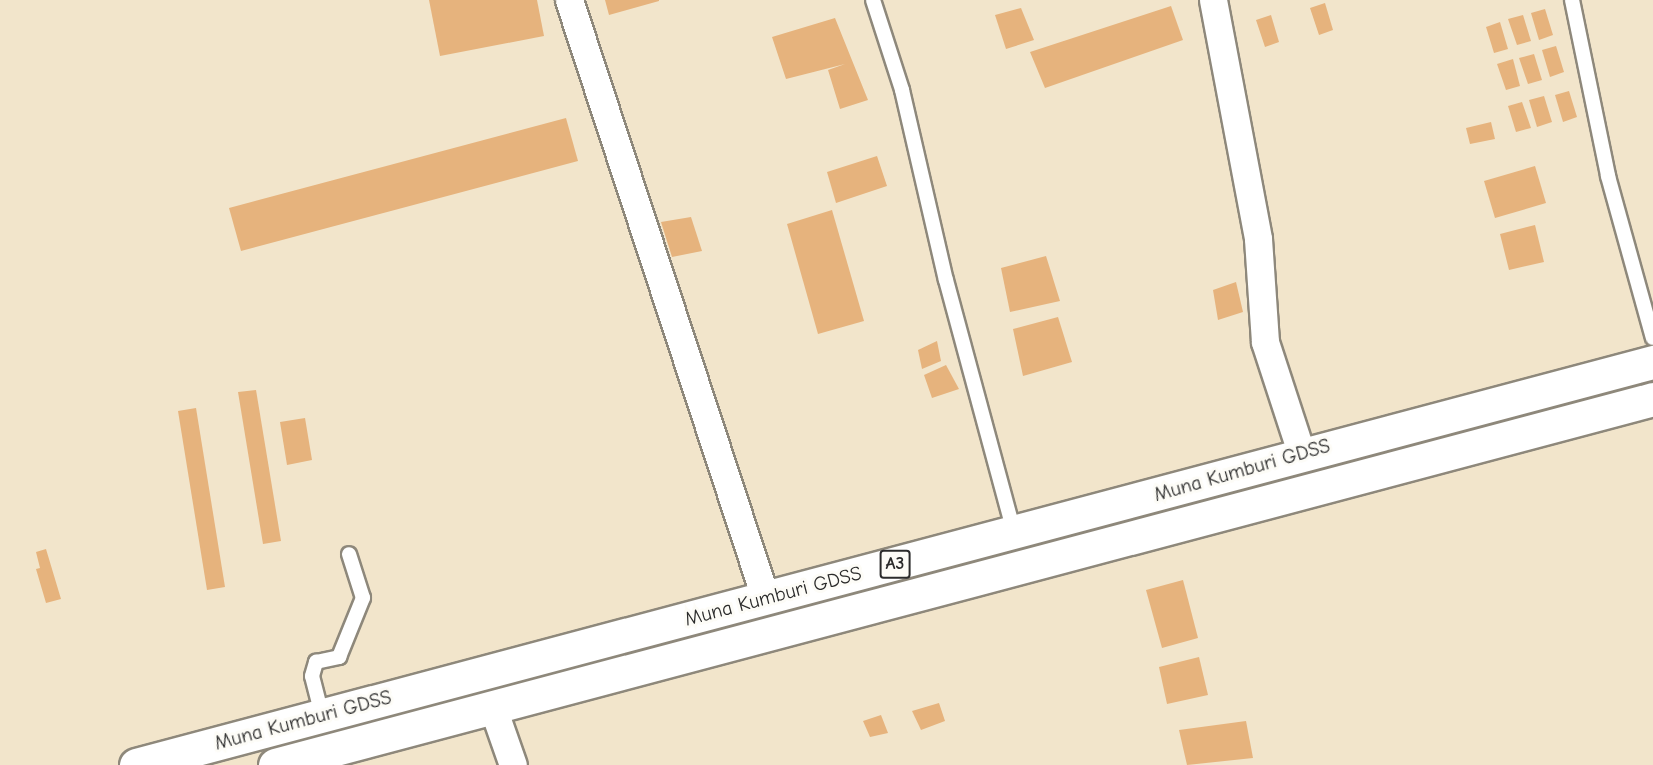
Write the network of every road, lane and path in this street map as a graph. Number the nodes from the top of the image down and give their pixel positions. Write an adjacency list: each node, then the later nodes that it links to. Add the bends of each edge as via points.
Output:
1 (569, 0): 11 (street)
2 (873, 0): 9 (lane, via 902,90 954,315)
3 (1213, 0): 8 (street, via 1258,239 1265,342)
4 (1572, 0): 5 (lane, via 1608,176)
5 (1653, 338)
6 (1653, 362): 8 (highway, Muna Kumburi GDSS / A3)
7 (1653, 399): 12 (highway, Muna Kumburi GDSS / A3)
8 (1301, 452): 9 (highway, Muna Kumburi GDSS / A3)
9 (1015, 534): 11 (highway, Muna Kumburi GDSS / A3)
10 (349, 554): 13 (lane, via 363,598 339,657 316,662 312,676)
11 (765, 597): 13 (highway, Muna Kumburi GDSS / A3)
12 (493, 708): 15 (highway, Muna Kumburi GDSS / A3); 16 (street)
13 (322, 715): 14 (highway, Muna Kumburi GDSS / A3)
14 (136, 765)
15 (275, 765)
16 (513, 765)

